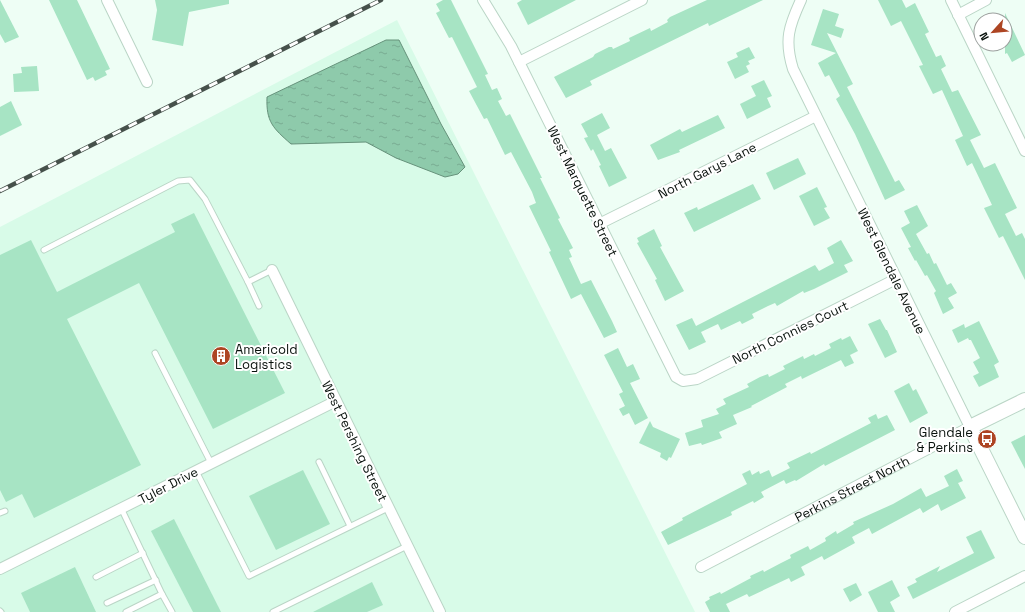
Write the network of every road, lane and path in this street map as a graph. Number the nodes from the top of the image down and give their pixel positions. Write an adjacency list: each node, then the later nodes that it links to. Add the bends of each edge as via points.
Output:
1 (107, 0): 9 (street)
2 (483, 0): 8 (street, West Marquette Street, via 502,28)
3 (642, 0): 8 (street)
4 (801, 0): 10 (street, West Glendale Avenue, via 790,24 788,48 793,69)
5 (951, 0): 7 (street)
6 (986, 0): 7 (street)
7 (958, 15): 11 (street)
8 (519, 62): 12 (street, West Marquette Street)
9 (147, 82)
10 (816, 116): 12 (street, North Garys Lane); 15 (street, West Glendale Avenue)
11 (1025, 151)
12 (599, 224): 19 (street, West Marquette Street, via 671,368 676,377)
13 (44, 250): 16 (lane, via 178,181 190,180 205,199)
14 (272, 270): 16 (lane); 21 (street, West Pershing Street)
15 (896, 279): 19 (street, North Connies Court, via 697,379); 22 (street, West Glendale Avenue)
16 (248, 282): 17 (lane)
17 (260, 306)
18 (155, 353): 24 (lane)
19 (684, 381)
20 (1025, 400): 22 (street, Perkins Street North)
21 (336, 401): 24 (street, Tyler Drive); 27 (street, West Pershing Street)
22 (970, 427): 29 (street, West Glendale Avenue); 32 (street, Perkins Street North)
23 (319, 462): 28 (lane)
24 (211, 463): 25 (street, Tyler Drive)
25 (196, 471): 26 (street, Tyler Drive); 28 (lane, via 249,576)
26 (121, 508): 31 (lane); 33 (street, Tyler Drive)
27 (388, 508): 28 (lane); 30 (street, West Pershing Street)
28 (350, 526)
29 (1025, 537)
30 (407, 546): 41 (lane); 42 (street, West Pershing Street)
31 (143, 553): 35 (lane); 36 (lane)
32 (701, 567)
33 (0, 569)
34 (1025, 576): 43 (street)
35 (96, 577)
36 (156, 580): 37 (lane); 38 (lane)
37 (162, 594): 39 (lane); 40 (lane)
38 (107, 604)
39 (126, 612)
40 (172, 612)
41 (273, 612)
42 (440, 612)
43 (955, 612)

